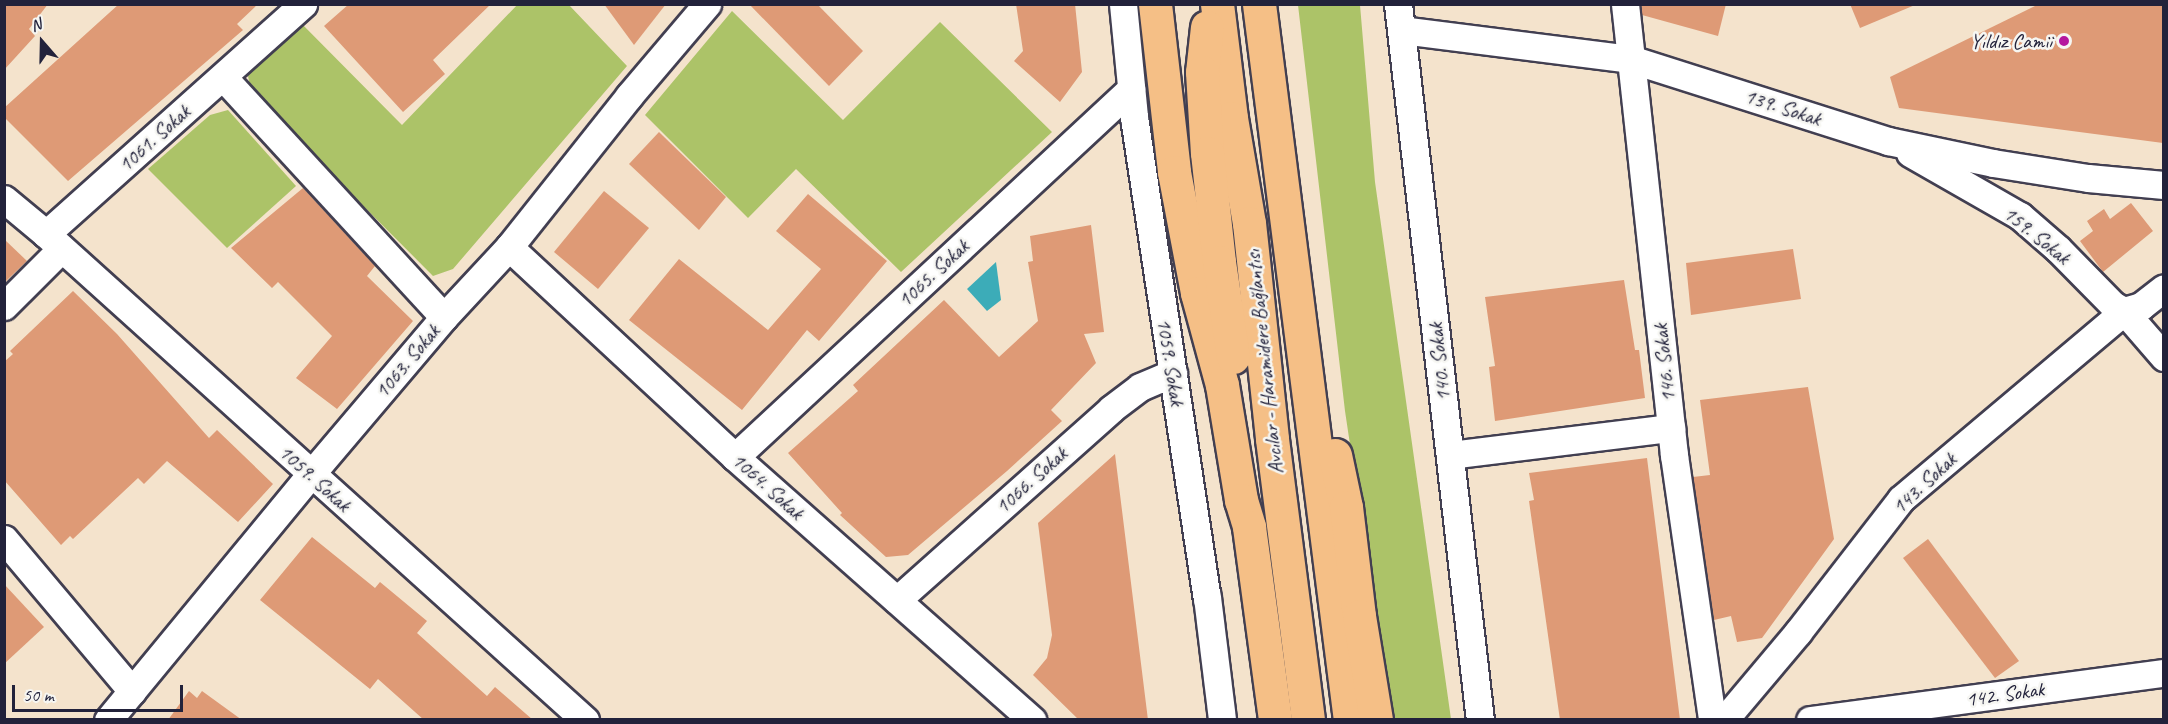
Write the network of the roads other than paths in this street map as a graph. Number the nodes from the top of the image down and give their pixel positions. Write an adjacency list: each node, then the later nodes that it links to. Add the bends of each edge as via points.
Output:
1 (303, 4): 11 (street, 1061. Sokak)
2 (707, 4): 19 (street, 1063. Sokak)
3 (1123, 4): 12 (street, 1059. Sokak)
4 (1155, 4): 31 (highway, via 1174,172)
5 (1211, 4): 31 (highway, via 1202,72 1207,153 1250,494)
6 (1217, 4): 41 (highway, Avcılar - Haramidere Bağlantısı, via 1249,223)
7 (1259, 4): 26 (highway, Avcılar - Haramidere Bağlantısı)
8 (1625, 4): 10 (street, 146. Sokak)
9 (1400, 17): 10 (street, 139. Sokak); 28 (street, 140. Sokak)
10 (1630, 59): 13 (street, 139. Sokak); 27 (street, 146. Sokak)
11 (223, 76): 18 (street, 1061. Sokak); 23 (street)
12 (1131, 89): 25 (street, 1059. Sokak); 29 (street, 1065. Sokak)
13 (1888, 141): 14 (street, 139. Sokak); 16 (street, 159. Sokak)
14 (1993, 163): 15 (street, 139. Sokak); 16 (street, via 1979,178 1979,189)
15 (2163, 185)
16 (1985, 196): 22 (street, 159. Sokak, via 2020,216)
17 (4, 199): 18 (street)
18 (54, 241): 21 (street, 1061. Sokak); 30 (street, 1059. Sokak)
19 (509, 247): 23 (street, 1063. Sokak); 29 (street, 1064. Sokak)
20 (2163, 288): 22 (street, 143. Sokak, via 2140,306)
21 (4, 306)
22 (2124, 311): 24 (street, 159. Sokak); 46 (street, 143. Sokak, via 1902,499)
23 (444, 317): 30 (street, 1063. Sokak)
24 (2163, 357)
25 (1173, 373): 33 (street, 1066. Sokak, via 1140,387 1111,409); 39 (street, 1059. Sokak)
26 (1306, 378): 42 (highway, Avcılar - Haramidere Bağlantısı); 43 (highway, via 1323,412 1346,507)
27 (1671, 428): 28 (street); 45 (street, 146. Sokak)
28 (1450, 455): 44 (street, 140. Sokak)
29 (735, 457): 33 (street, 1064. Sokak)
30 (311, 474): 35 (street, 1063. Sokak); 37 (street, 1059. Sokak)
31 (1249, 527): 40 (highway)
32 (4, 539): 35 (street)
33 (897, 600): 38 (street, 1064. Sokak)
34 (2163, 673): 47 (street, 142. Sokak)
35 (132, 691): 36 (street, 1063. Sokak)
36 (108, 720)
37 (585, 720)
38 (1032, 720)
39 (1222, 720)
40 (1275, 720)
41 (1308, 720)
42 (1350, 720)
43 (1376, 720)
44 (1480, 720)
45 (1712, 720)
46 (1724, 720)
47 (1810, 720)

